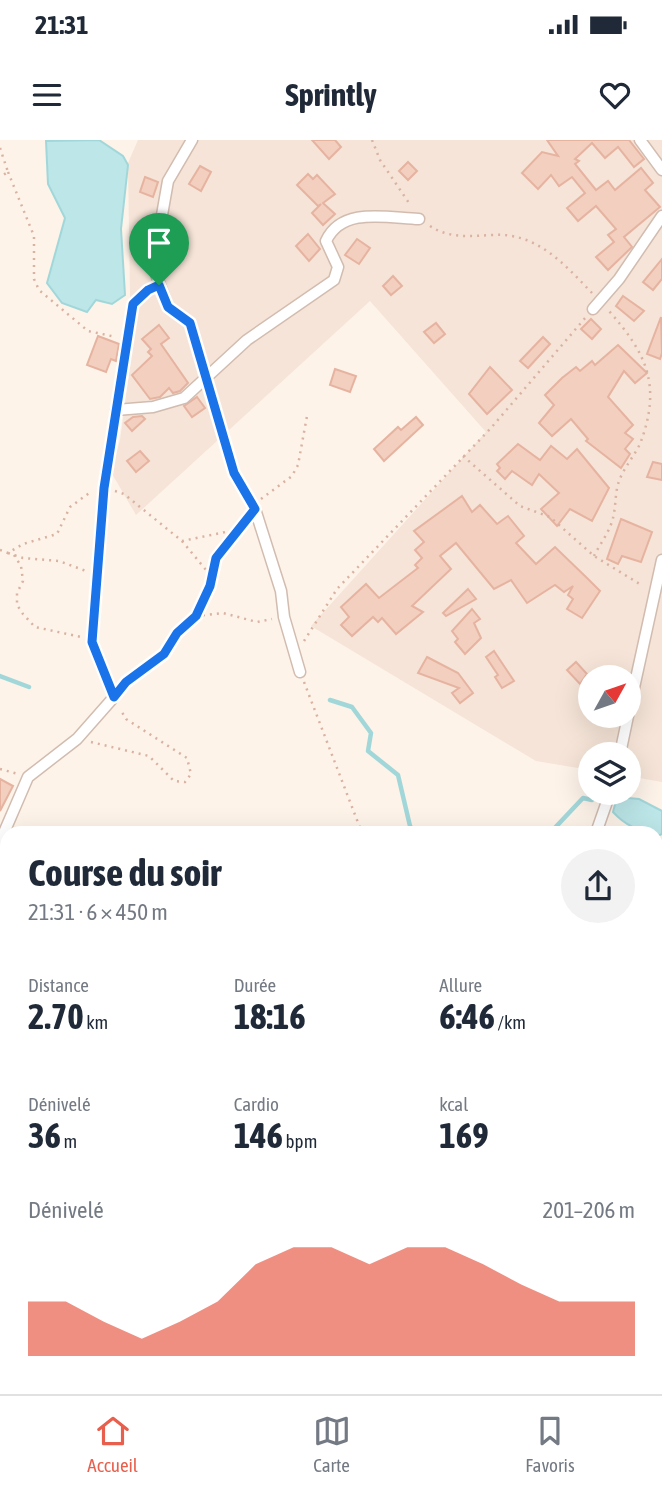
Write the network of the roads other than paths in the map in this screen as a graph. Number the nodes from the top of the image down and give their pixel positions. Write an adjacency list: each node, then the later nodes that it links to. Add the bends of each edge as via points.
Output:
1 (192, 140): 6 (street, via 168,181 153,266)
2 (640, 140): 3 (street)
3 (662, 170)
4 (662, 216): 7 (street)
5 (419, 219): 8 (street, via 348,218 337,225 326,241 338,267 334,280 247,340)
6 (159, 285): 8 (street, via 168,307 190,323); 9 (street, via 133,304)
7 (596, 305)
8 (205, 380): 9 (street, via 184,398); 12 (street, via 234,473 255,509)
9 (116, 410): 14 (street, via 104,488 92,642 114,697 77,739 28,777)
10 (662, 560): 11 (street)
11 (639, 665)
12 (300, 672)
13 (606, 805): 15 (street)
14 (7, 826)
15 (599, 826)

